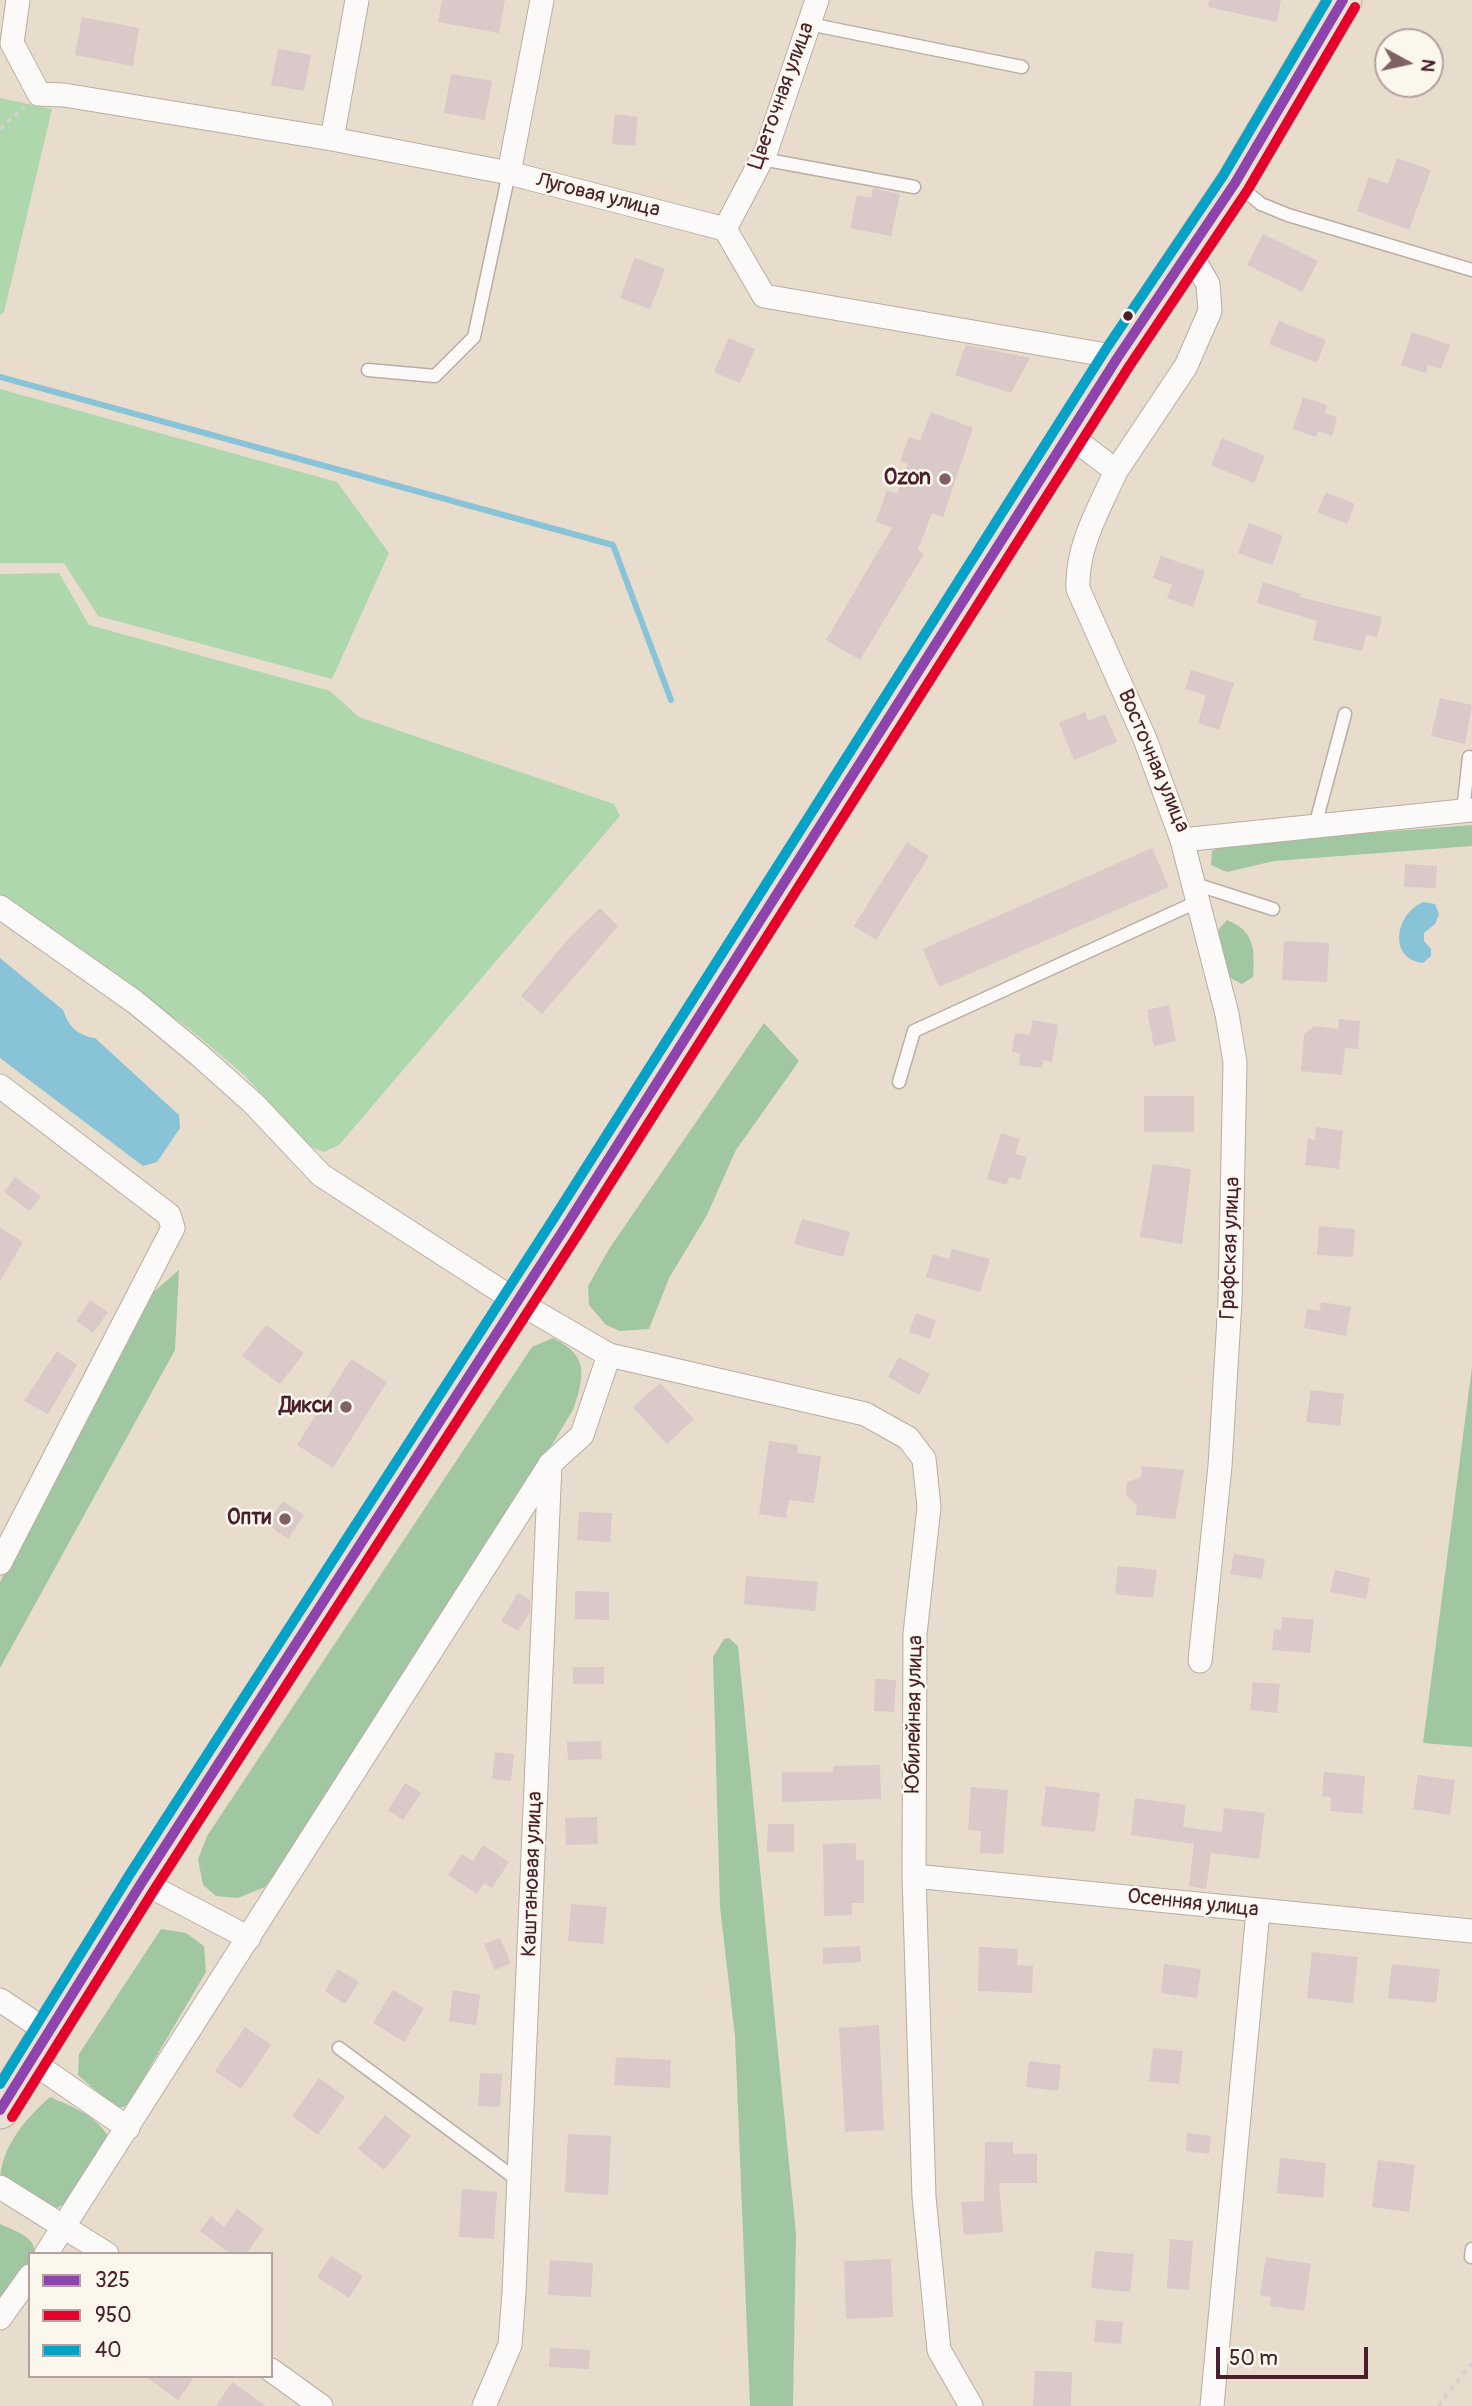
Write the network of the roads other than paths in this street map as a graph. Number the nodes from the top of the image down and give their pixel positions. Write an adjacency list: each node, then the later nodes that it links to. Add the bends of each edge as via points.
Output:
1 (18, 0): 8 (street, Луговая улица, via 12,43 39,94)
2 (357, 0): 8 (street)
3 (542, 0): 10 (street)
4 (817, 0): 6 (street, Цветочная улица)
5 (1343, 0): 11 (main road)
6 (809, 24): 7 (lane); 9 (street, Цветочная улица)
7 (1022, 67)
8 (332, 139): 10 (street, Луговая улица)
9 (762, 159): 12 (lane); 13 (street, Цветочная улица)
10 (509, 173): 13 (street, Луговая улица); 17 (lane, via 474,337 435,376)
11 (1235, 183): 14 (main road); 15 (lane, via 1261,204 1288,215)
12 (914, 187)
13 (725, 229): 16 (street, via 764,296)
14 (1189, 252): 16 (main road); 19 (street, Восточная улица, via 1208,284 1210,311 1185,366)
15 (1472, 270)
16 (1118, 357): 18 (main road)
17 (368, 370)
18 (1069, 435): 19 (street); 30 (main road)
19 (1116, 471): 24 (street, Восточная улица, via 1086,539 1077,567 1078,589 1145,739)
20 (1345, 714): 23 (lane)
21 (1469, 757): 22 (lane)
22 (1467, 811): 23 (street, Восточная улица)
23 (1315, 826): 24 (street, Восточная улица)
24 (1182, 840): 25 (street, Графская улица)
25 (1197, 892): 27 (lane); 28 (lane, via 914,1031); 34 (street, Графская улица, via 1235,1062 1220,1466)
26 (0, 907): 30 (street, Юбилейная улица, via 135,1002 198,1054 253,1103 321,1175)
27 (1273, 909)
28 (899, 1082)
29 (0, 1086): 33 (street, via 169,1215 173,1228)
30 (516, 1301): 31 (street, Юбилейная улица); 36 (main road)
31 (609, 1355): 32 (street, via 582,1435); 35 (street, Юбилейная улица, via 865,1414 908,1438 924,1460 929,1507 915,1634)
32 (550, 1464): 39 (street); 45 (street, Каштановая улица)
33 (0, 1563)
34 (1200, 1661)
35 (914, 1876): 37 (street, Осенняя улица); 55 (street, Юбилейная улица, via 925,2197 939,2350)
36 (142, 1882): 39 (street); 41 (main road)
37 (1258, 1911): 38 (street, Осенняя улица); 56 (street)
38 (1472, 1931)
39 (249, 1938): 44 (street)
40 (0, 2000): 41 (street)
41 (40, 2046): 43 (main road); 44 (street)
42 (339, 2048): 45 (lane)
43 (0, 2110)
44 (128, 2128): 47 (street)
45 (519, 2181): 54 (street, Каштановая улица, via 510,2345)
46 (0, 2187): 47 (street)
47 (64, 2227): 48 (street); 49 (street)
48 (47, 2252)
49 (104, 2252)
50 (28, 2279): 51 (street)
51 (0, 2318)
52 (273, 2371): 53 (street)
53 (321, 2406)
54 (484, 2406)
55 (971, 2406)
56 (1212, 2406)

